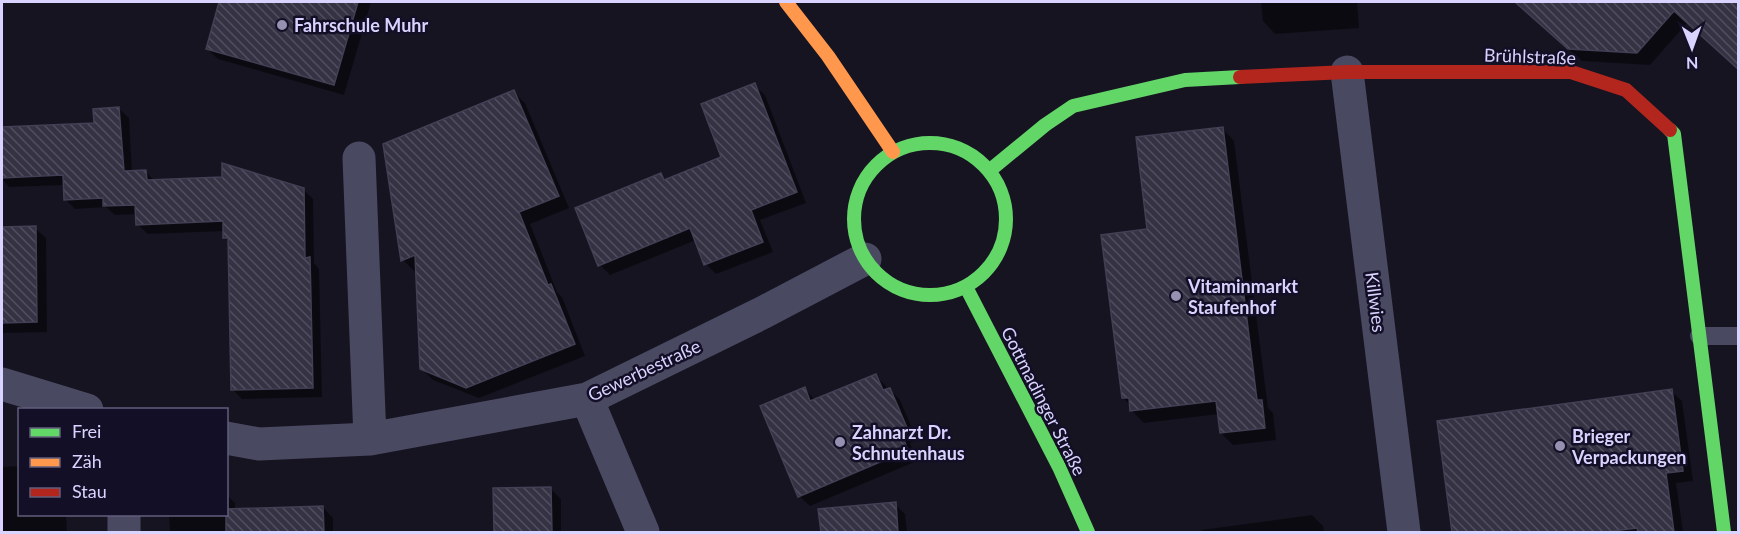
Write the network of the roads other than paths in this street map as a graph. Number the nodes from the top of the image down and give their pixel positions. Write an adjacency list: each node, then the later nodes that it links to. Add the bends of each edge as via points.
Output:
1 (786, 2): 3 (street)
2 (1347, 72): 5 (street, Brühlstraße, via 1185,80 1073,106); 8 (street, Brühlstraße, via 1571,72 1626,90 1674,134); 19 (street, Killwies)
3 (893, 152): 5 (street, via 918,144 945,144 970,153); 6 (street, via 872,169 859,191 853,217 857,243)
4 (358, 158): 14 (street)
5 (989, 171): 7 (street, via 1001,190 1006,212 1005,235 998,256 984,274)
6 (866, 259): 7 (street, via 889,284 914,294 940,295); 11 (street, Gewerbestraße)
7 (966, 287): 18 (street, Gottmadinger Straße, via 1059,467)
8 (1700, 336): 9 (lane); 20 (street, Brühlstraße)
9 (1738, 336)
10 (2, 384): 12 (street)
11 (588, 399): 14 (street, Gewerbestraße); 17 (street)
12 (80, 408)
13 (228, 438): 14 (street, Gewerbestraße, via 259,444)
14 (370, 439)
15 (124, 516): 16 (street)
16 (124, 532)
17 (643, 532)
18 (1088, 532)
19 (1404, 532)
20 (1724, 532)

